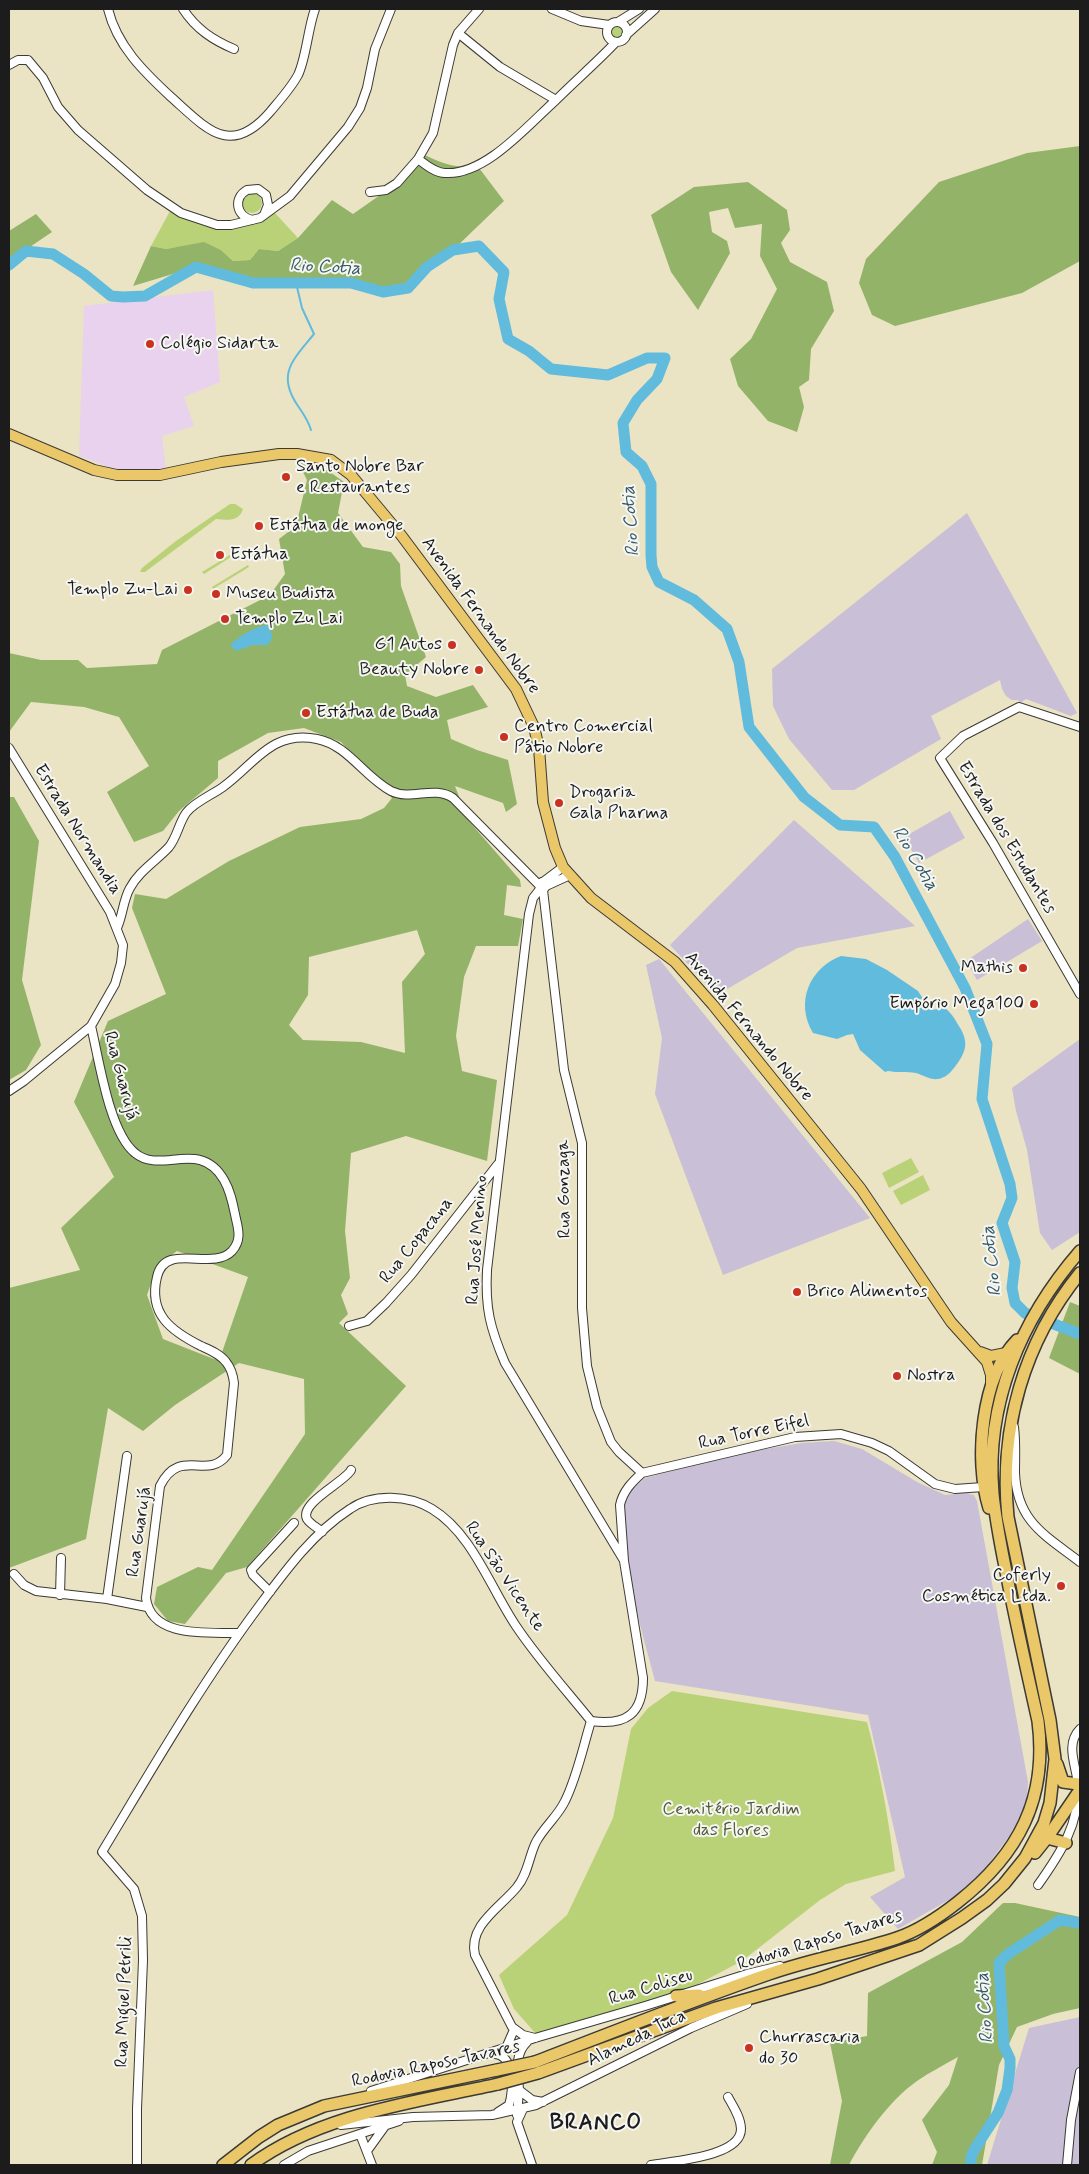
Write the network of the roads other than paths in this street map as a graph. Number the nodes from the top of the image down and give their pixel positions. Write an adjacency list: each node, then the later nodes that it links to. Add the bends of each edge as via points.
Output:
1 (108, 9): 3 (street, via 110,20 141,69 207,128 226,137 238,136 260,123 287,92 298,74)
2 (183, 9): 14 (street, via 201,30)
3 (315, 9)
4 (391, 9): 19 (street, via 375,49 367,88 348,127 290,196)
5 (479, 9): 11 (street)
6 (552, 9): 10 (street, via 580,21)
7 (639, 9): 9 (street)
8 (655, 9): 12 (street)
9 (618, 22): 10 (street); 12 (street, via 625,27)
10 (609, 25): 13 (street, via 606,31 608,38)
11 (458, 33): 16 (street, via 500,67); 17 (street, via 448,58 433,133)
12 (626, 35): 13 (street)
13 (616, 42): 16 (street)
14 (234, 49)
15 (9, 65): 20 (street, via 18,60 28,60 43,78 58,107 78,130 169,206 217,225)
16 (556, 100): 17 (street, via 521,133 479,164 444,173)
17 (418, 159): 18 (street, via 398,183 386,190)
18 (370, 192)
19 (264, 215): 20 (street); 20 (street, via 268,205 266,196 258,189 247,190 241,194 238,207 243,216)
20 (254, 220)
21 (9, 434): 24 (main road, Avenida Fernando Nobre, via 94,470 117,475 168,474 279,454 331,460 351,475 401,535 516,689 534,727 543,802 554,848)
22 (1080, 727): 27 (street, Estrada dos Estudantes, via 1019,707 963,736 940,758)
23 (9, 748): 26 (street, Estrada Normandia)
24 (566, 871): 25 (street, Rua José Menino); 39 (main road, Avenida Fernando Nobre, via 591,898 675,962 713,1005 861,1189 948,1317)
25 (542, 887): 26 (street, Estrada Normandia, via 453,798 439,792 406,794 392,791 376,782 330,743 318,739 286,739 263,752 186,813 171,844 130,888); 30 (street, Rua José Menino, via 533,898 529,914); 32 (street, Rua Gonzaga, via 564,1070 582,1143)
26 (117, 928): 28 (street, Estrada Normandia, via 123,945 121,963 115,984)
27 (1080, 994)
28 (91, 1026): 29 (street, Estrada Normandia); 57 (street, Rua Guarujá, via 114,1122 122,1139 136,1154 151,1160 191,1158 212,1164 230,1194 238,1227 239,1239 228,1255 212,1260 171,1259 157,1275 156,1303 160,1315 184,1338 222,1358 232,1371 234,1383 227,1456 220,1464 212,1466 181,1465 167,1474 160,1486)
29 (9, 1091)
30 (499, 1163): 37 (street, Rua Copacana, via 412,1275 366,1321); 51 (street, Rua José Menino, via 486,1294 494,1336 505,1363)
31 (573, 1236): 32 (street)
32 (582, 1236): 36 (street, Rua Gonzaga)
33 (1080, 1251): 38 (highway, Rodovia Raposo Tavares, via 1039,1305)
34 (1080, 1273): 42 (highway, Rodovia Raposo Tavares, via 1054,1309 1028,1359)
35 (573, 1284): 36 (street)
36 (582, 1284): 45 (street, Rua Gonzaga, via 587,1366 596,1407 612,1442)
37 (349, 1326)
38 (1025, 1330): 40 (highway); 48 (highway, Rodovia Raposo Tavares, via 1007,1375 996,1422 992,1467)
39 (979, 1352): 40 (main road, via 991,1356); 41 (main road, Avenida Fernando Nobre, via 989,1368)
40 (1006, 1352): 41 (highway)
41 (991, 1388): 46 (highway, via 982,1452)
42 (1012, 1412): 52 (street, via 1017,1494 1022,1509 1035,1526); 61 (highway, Rodovia Raposo Tavares, via 1006,1468 1008,1517 1050,1720)
43 (127, 1456): 56 (street)
44 (351, 1470): 49 (street, via 308,1509 309,1521)
45 (642, 1473): 46 (street, Rua Torre Eifel, via 795,1437 841,1434 889,1451 935,1484 955,1489); 51 (street, via 628,1486 620,1504)
46 (984, 1487): 48 (highway)
47 (294, 1523): 54 (street, via 251,1570 252,1575)
48 (997, 1526): 68 (highway, Rodovia Raposo Tavares, via 1038,1721 1040,1762 1036,1789 1026,1819 1008,1853 990,1875 923,1927 896,1938)
49 (322, 1532): 54 (street, Rua São Vicente, via 292,1562); 59 (street, Rua São Vicente, via 351,1508 371,1499 410,1500 435,1511 448,1521 474,1555 516,1626)
50 (60, 1558): 55 (street)
51 (624, 1561): 59 (street, via 643,1695 635,1711 624,1719 603,1723)
52 (1080, 1562)
53 (14, 1574): 55 (street, via 29,1589)
54 (270, 1592): 58 (street, Rua São Vicente)
55 (60, 1595): 56 (street)
56 (107, 1599): 57 (street)
57 (147, 1607): 58 (street, via 165,1627)
58 (239, 1633): 65 (street, Rua São Vicente, via 189,1708)
59 (591, 1721): 72 (street, via 566,1799 536,1842 526,1874 475,1935 475,1955)
60 (1080, 1729): 62 (street, via 1072,1749)
61 (1055, 1759): 62 (highway, via 1063,1782); 66 (highway, Rodovia Raposo Tavares, via 1050,1803 1044,1823 1025,1858)
62 (1077, 1789): 63 (highway); 64 (street, via 1072,1828)
63 (1047, 1838): 64 (highway); 66 (highway)
64 (1066, 1843): 67 (street)
65 (102, 1852): 93 (street, Rua Miguel Petrili, via 134,1889 142,1916)
66 (1004, 1884): 69 (highway, Rodovia Raposo Tavares, via 962,1918 919,1945)
67 (1038, 1885)
68 (797, 1964): 70 (highway, Rodovia Raposo Tavares); 71 (street, Rua Coliseu, via 759,1970)
69 (771, 1993): 78 (highway, Rodovia Raposo Tavares); 82 (street, Alameda Tuca, via 692,2028)
70 (711, 1994): 71 (highway); 78 (highway, Rodovia Raposo Tavares)
71 (676, 1996): 73 (street, Rua Coliseu)
72 (512, 2029): 73 (street); 74 (street); 75 (street)
73 (532, 2039): 74 (street, Rua Coliseu); 77 (street, via 523,2046)
74 (515, 2045): 75 (street, Rua Coliseu); 77 (street)
75 (506, 2048): 76 (street, Rua Coliseu)
76 (488, 2054): 83 (street, Rua Coliseu); 86 (street, via 499,2054 507,2059 512,2087 508,2105)
77 (518, 2060): 80 (street)
78 (536, 2067): 83 (highway, Rodovia Raposo Tavares, bridge, via 497,2070); 90 (highway, Rodovia Raposo Tavares, bridge, via 498,2084 352,2117)
79 (1080, 2072): 100 (street)
80 (519, 2090): 82 (street, via 532,2100); 84 (street)
81 (728, 2097): 99 (street, via 741,2129 740,2138 731,2147)
82 (544, 2102): 84 (street, Alameda Tuca)
83 (324, 2106): 94 (highway, Rodovia Raposo Tavares, via 278,2125)
84 (520, 2110): 85 (street, Alameda Tuca); 88 (street)
85 (504, 2113): 86 (street, Alameda Tuca); 88 (street)
86 (492, 2115): 87 (street, Alameda Tuca)
87 (413, 2117): 89 (street, Alameda Tuca); 90 (street, Alameda Tuca)
88 (518, 2122): 98 (street)
89 (386, 2126): 91 (street, Alameda Tuca); 92 (street)
90 (307, 2132): 95 (highway, Rodovia Raposo Tavares)
91 (360, 2134): 92 (street); 96 (street, Alameda Tuca, via 308,2151)
92 (367, 2151): 97 (street)
93 (137, 2165)
94 (223, 2165)
95 (252, 2165)
96 (284, 2165)
97 (372, 2165)
98 (532, 2165)
99 (650, 2165)
100 (1067, 2165)

